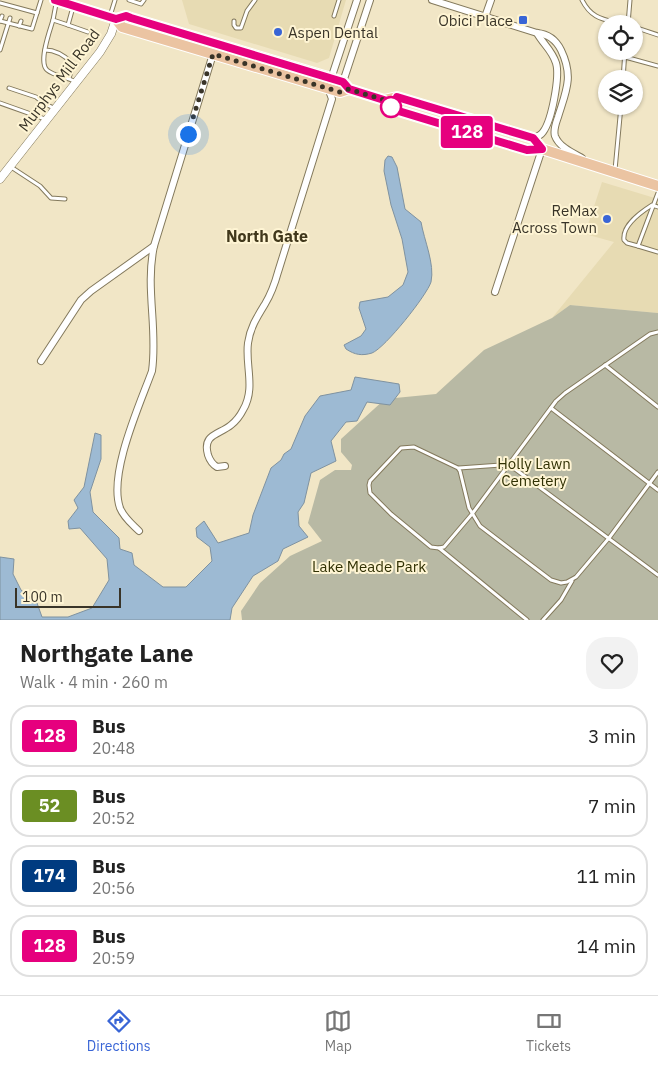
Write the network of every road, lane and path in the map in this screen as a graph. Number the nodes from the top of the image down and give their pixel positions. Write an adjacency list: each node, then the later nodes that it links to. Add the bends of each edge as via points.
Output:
1 (41, 0): 21 (lane)
2 (56, 0): 17 (main road); 30 (lane)
3 (115, 0): 29 (lane)
4 (129, 0): 5 (lane, via 142,4)
5 (144, 0)
6 (255, 0): 31 (lane, via 241,28 236,28)
7 (339, 0): 25 (lane)
8 (357, 0): 48 (street)
9 (370, 0): 48 (street)
10 (432, 0): 26 (street)
11 (491, 0): 26 (street)
12 (582, 0): 27 (lane, via 586,10)
13 (630, 0): 23 (lane)
14 (0, 3): 15 (lane)
15 (5, 4): 16 (lane); 18 (lane)
16 (14, 6): 19 (lane); 20 (lane)
17 (73, 6): 29 (main road); 35 (lane)
18 (4, 9)
19 (25, 9): 21 (lane); 22 (lane)
20 (13, 11)
21 (37, 12): 36 (lane, via 32,30)
22 (23, 14)
23 (629, 15)
24 (2, 16): 32 (lane)
25 (334, 16)
26 (485, 17): 39 (street)
27 (598, 17)
28 (10, 18): 34 (lane)
29 (113, 18): 43 (main road, via 122,27); 47 (street, Murphys Mill Road, via 111,34); 48 (main road, via 126,16)
30 (52, 20): 35 (lane); 42 (lane)
31 (234, 20)
32 (0, 21): 34 (lane)
33 (20, 21): 36 (lane)
34 (9, 23): 36 (lane); 41 (lane)
35 (68, 25): 38 (lane)
36 (19, 26)
37 (643, 31): 40 (lane)
38 (88, 32)
39 (537, 33): 57 (street, via 549,47 558,75 546,127); 60 (street, via 552,38 568,68 567,88 554,134 564,147)
40 (658, 35)
41 (0, 50)
42 (45, 50): 46 (lane, via 44,68); 46 (lane, via 51,50 72,63)
43 (213, 54): 48 (main road); 68 (street)
44 (636, 60): 45 (lane)
45 (658, 66)
46 (69, 78): 47 (lane)
47 (77, 82): 53 (street, Murphys Mill Road)
48 (337, 87): 50 (main road); 77 (street, via 273,288 250,332 247,402 236,420 213,435 207,444 211,462 217,467)
49 (9, 88): 52 (lane, via 36,97)
50 (384, 100): 57 (main road, via 397,97); 58 (main road, via 392,109 527,150)
51 (0, 103): 54 (lane)
52 (45, 104): 53 (lane); 54 (lane, via 37,107)
53 (56, 109): 56 (street, Murphys Mill Road)
54 (32, 115): 56 (lane)
55 (620, 115): 61 (lane)
56 (48, 120): 59 (street, Murphys Mill Road)
57 (533, 138): 58 (main road)
58 (542, 149): 60 (main road); 71 (street)
59 (10, 167): 62 (street, Murphys Mill Road); 65 (lane, via 40,186 51,198)
60 (598, 167): 61 (main road)
61 (615, 173): 63 (main road)
62 (0, 179)
63 (658, 186)
64 (658, 193): 66 (lane)
65 (65, 199)
66 (652, 205): 67 (lane); 69 (lane); 69 (lane, via 636,216 623,235 627,243)
67 (658, 207)
68 (154, 246): 73 (street, via 81,300); 84 (street, via 150,271 152,371 127,442 117,487 123,514)
69 (638, 246): 70 (lane)
70 (658, 252)
71 (495, 292)
72 (658, 332): 74 (lane, via 650,334)
73 (41, 361)
74 (605, 365): 75 (lane); 76 (lane, via 565,393)
75 (658, 407)
76 (550, 408): 78 (lane); 81 (lane)
77 (225, 466)
78 (508, 466): 79 (lane); 83 (lane); 85 (lane)
79 (458, 468): 83 (lane); 86 (lane, via 408,447 397,451 368,485 370,493 391,514 431,546)
80 (658, 472): 81 (lane)
81 (650, 483): 82 (lane); 85 (lane)
82 (658, 490)
83 (472, 514): 86 (lane, via 446,546); 88 (lane, via 480,526 550,580 561,583)
84 (139, 532)
85 (608, 538): 87 (lane); 88 (lane)
86 (439, 548): 89 (lane)
87 (658, 575)
88 (572, 580): 90 (lane, via 561,600)
89 (527, 620)
90 (543, 620)

